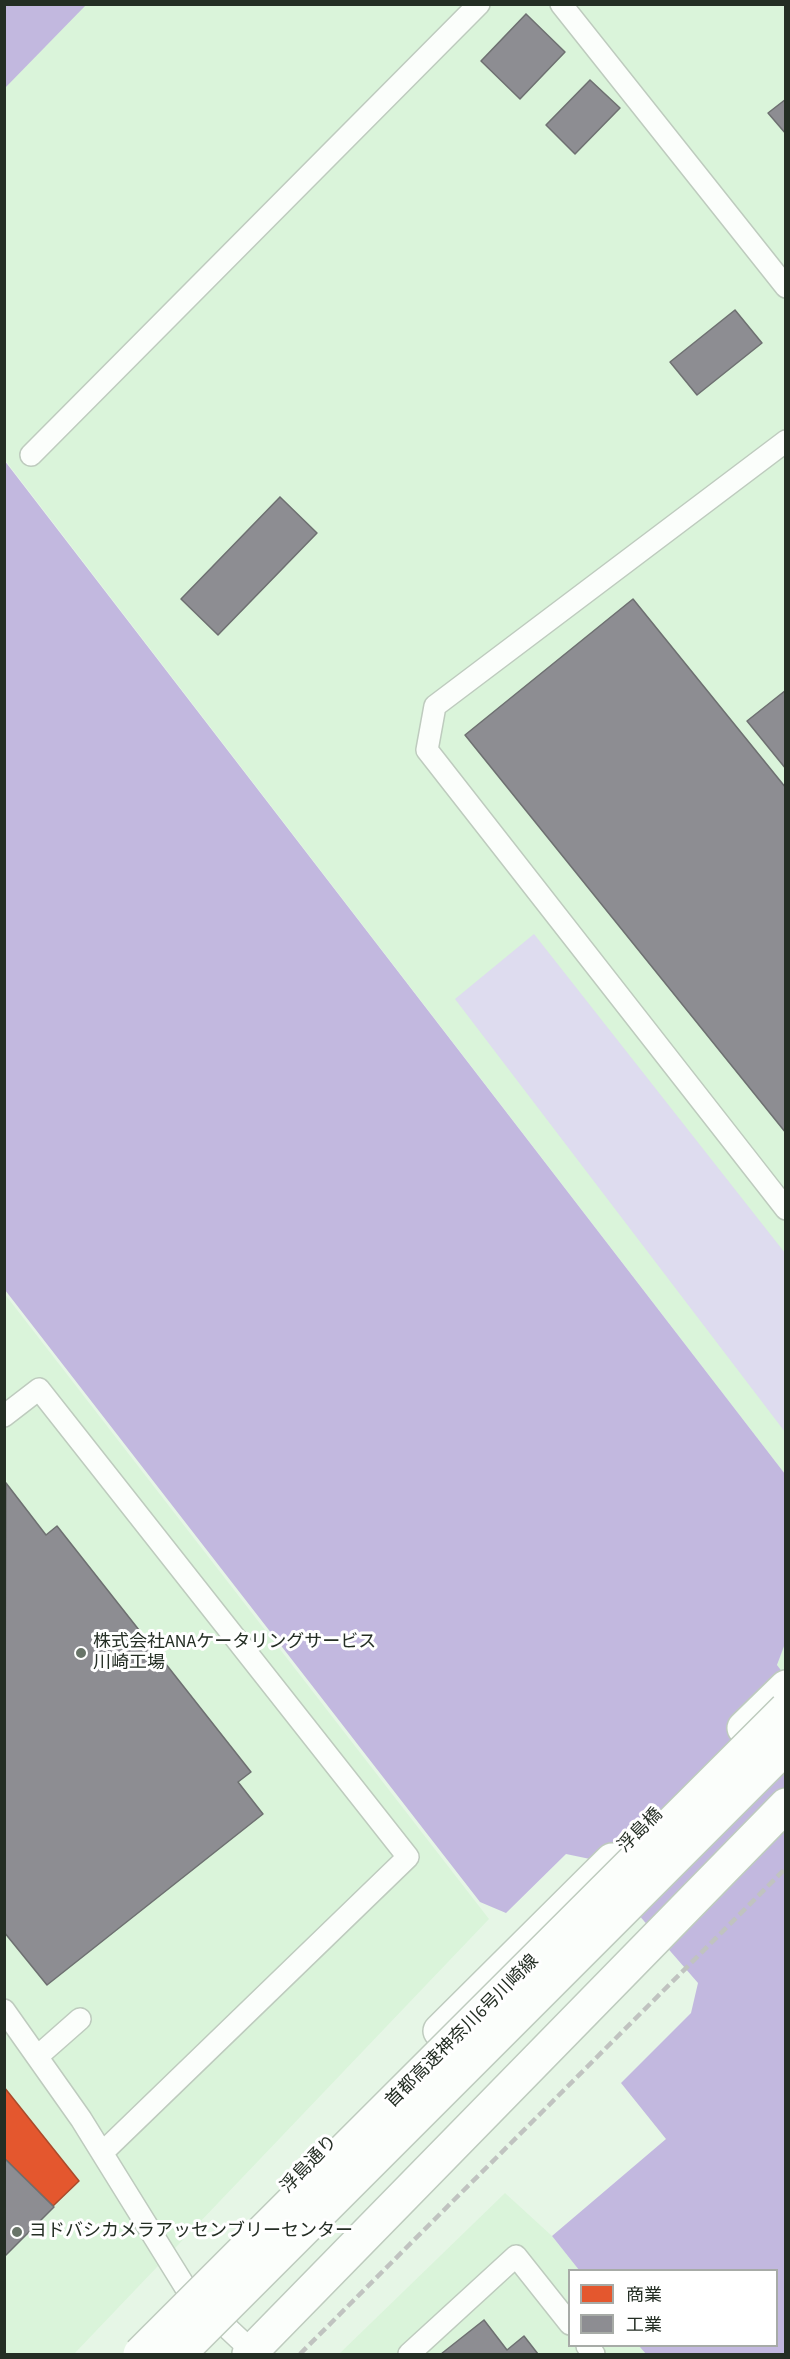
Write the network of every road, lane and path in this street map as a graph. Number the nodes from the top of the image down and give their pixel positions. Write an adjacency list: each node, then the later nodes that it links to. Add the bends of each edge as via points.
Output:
1 (479, 4): 5 (lane)
2 (561, 4): 3 (lane)
3 (786, 287)
4 (786, 441): 6 (lane, via 435,706 427,750)
5 (31, 455)
6 (786, 1209)
7 (4, 1416): 16 (lane, via 39,1389 408,1857)
8 (786, 1687): 12 (highway, 浮島橋)
9 (786, 1709): 21 (highway, 首都高速神奈川6号川崎線, bridge)
10 (786, 1747): 22 (highway, 首都高速神奈川6号川崎線, bridge)
11 (786, 1804): 19 (highway)
12 (496, 1974): 17 (highway, 浮島通り)
13 (4, 2010): 15 (lane)
14 (80, 2019): 15 (lane)
15 (38, 2056): 16 (lane)
16 (102, 2153): 17 (lane)
17 (187, 2290): 19 (lane); 20 (highway, 浮島通り)
18 (568, 2321): 23 (lane, via 516,2256)
19 (250, 2353)
20 (123, 2355)
21 (140, 2355)
22 (179, 2355)
23 (409, 2355)

